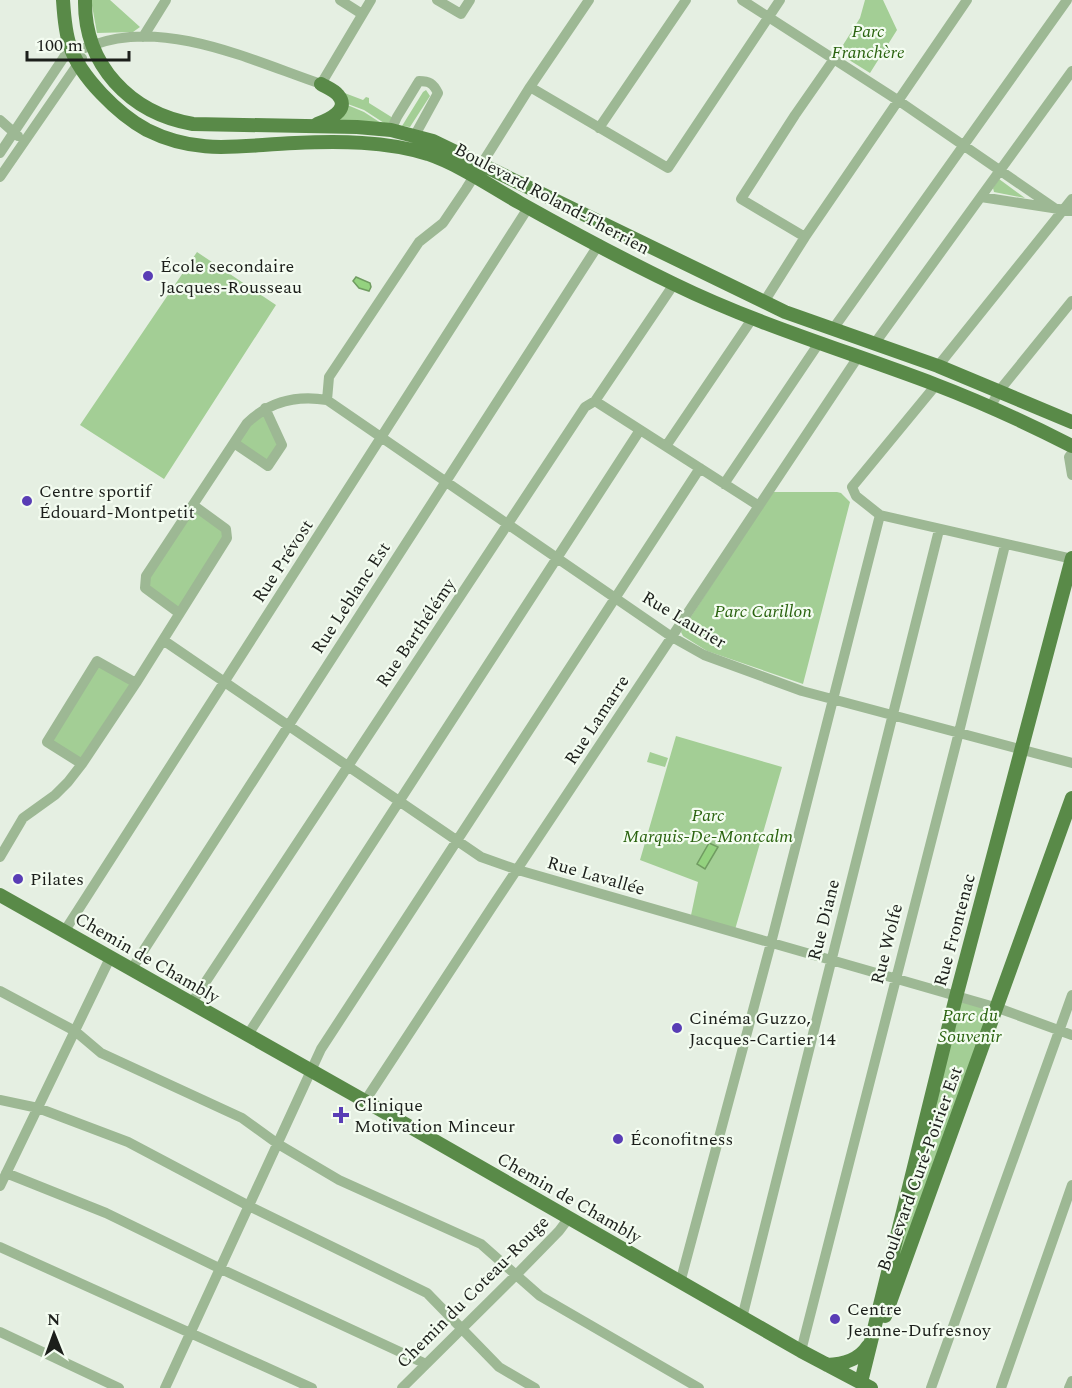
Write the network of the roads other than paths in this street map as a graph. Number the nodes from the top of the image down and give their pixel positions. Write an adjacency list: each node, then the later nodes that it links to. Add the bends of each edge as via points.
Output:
1 (63, 0): 18 (main road, Boulevard Roland-Therrien)
2 (85, 0): 17 (main road, Boulevard Roland-Therrien)
3 (166, 0): 16 (street)
4 (340, 0): 14 (street)
5 (371, 0): 14 (street)
6 (437, 0): 7 (street, via 461,14)
7 (470, 0)
8 (589, 0): 22 (street)
9 (686, 0): 26 (street)
10 (742, 0): 15 (street)
11 (780, 0): 15 (street)
12 (967, 0): 23 (street)
13 (1067, 0): 31 (street)
14 (362, 14): 21 (street)
15 (769, 17): 19 (street); 26 (street, via 668,168)
16 (143, 37): 17 (street, via 105,40); 21 (street, via 210,46)
17 (92, 46): 18 (street); 25 (main road, Boulevard Roland-Therrien, via 120,88 136,102 174,120 193,124)
18 (75, 56): 28 (street, via 64,57); 30 (street); 36 (main road, Boulevard Roland-Therrien, via 98,90 120,113 173,142 207,147 296,143 400,146 431,155)
19 (834, 59): 23 (street); 41 (street, via 741,199)
20 (1072, 71): 34 (street)
21 (321, 84): 25 (main road, via 339,96 341,107 333,118)
22 (530, 87): 26 (street); 33 (street)
23 (899, 101): 31 (street); 41 (street)
24 (0, 120): 28 (street)
25 (308, 127): 27 (main road, Boulevard Roland-Therrien)
26 (599, 128)
27 (391, 130): 29 (main road, Boulevard Roland-Therrien); 29 (street, via 419,81 427,81 438,93)
28 (14, 132): 30 (street); 32 (street)
29 (415, 135): 33 (main road, Boulevard Roland-Therrien)
30 (25, 141): 35 (street)
31 (963, 146): 34 (street); 47 (street)
32 (0, 153)
33 (481, 164): 36 (street); 45 (main road, Boulevard Roland-Therrien)
34 (1000, 171): 37 (street); 40 (street)
35 (0, 177)
36 (474, 177): 39 (main road, Boulevard Roland-Therrien); 54 (street, via 443,223 419,242 329,377)
37 (981, 197): 40 (street); 49 (street)
38 (1072, 199): 40 (street)
39 (528, 208): 42 (main road, Boulevard Roland-Therrien); 60 (street, Rue Prévost)
40 (1064, 210): 51 (street)
41 (805, 237): 45 (street)
42 (599, 244): 43 (main road, Boulevard Roland-Therrien); 67 (street, Rue Leblanc Est)
43 (674, 284): 46 (main road, Boulevard Roland-Therrien); 55 (street, Rue Barthélémy)
44 (1072, 301): 53 (street)
45 (764, 302): 47 (main road, Boulevard Roland-Therrien)
46 (752, 319): 48 (main road, Boulevard Roland-Therrien); 62 (street)
47 (833, 329): 49 (main road, Boulevard Roland-Therrien)
48 (819, 343): 50 (main road, Boulevard Roland-Therrien); 68 (street)
49 (875, 343): 51 (main road, Boulevard Roland-Therrien)
50 (858, 357): 52 (main road, Boulevard Roland-Therrien); 70 (street, Rue Lamarre)
51 (938, 366): 53 (main road, Boulevard Roland-Therrien)
52 (936, 384): 57 (main road, Boulevard Roland-Therrien); 71 (street, via 852,488)
53 (999, 391): 57 (street); 58 (main road, Boulevard Roland-Therrien)
54 (327, 400): 56 (street, via 284,400); 60 (street, Rue Laurier)
55 (595, 401): 59 (street); 72 (street, Rue Barthélémy, via 585,407)
56 (265, 408): 61 (street, via 247,423); 61 (street, via 282,445 268,466)
57 (990, 408): 63 (main road, Boulevard Roland-Therrien)
58 (1072, 422)
59 (640, 430): 62 (street); 75 (street)
60 (382, 438): 67 (street, Rue Laurier); 81 (street, Rue Prévost)
61 (234, 443): 69 (street)
62 (666, 446): 65 (street)
63 (1072, 446)
64 (1072, 453): 66 (street)
65 (700, 468): 68 (street); 77 (street)
66 (1072, 475)
67 (446, 481): 72 (street, Rue Laurier); 85 (street, Rue Leblanc Est)
68 (724, 484): 70 (street)
69 (193, 505): 78 (street, via 227,533); 78 (street, via 145,582 145,588)
70 (759, 506): 79 (street, Rue Lamarre)
71 (880, 515): 73 (street); 83 (street)
72 (509, 524): 75 (street, Rue Laurier); 90 (street, Rue Barthélémy)
73 (939, 530): 74 (street); 84 (street, Rue Diane)
74 (1005, 545): 76 (street); 86 (street, Rue Wolfe)
75 (558, 557): 77 (street, Rue Laurier); 92 (street)
76 (1072, 559): 87 (main road, Rue Frontenac)
77 (615, 597): 79 (street, Rue Laurier); 93 (street)
78 (179, 613): 80 (street)
79 (672, 636): 83 (street, Rue Laurier, via 704,655 744,671); 95 (street, Rue Lamarre)
80 (163, 639): 81 (street, Rue Lavallée); 82 (street)
81 (225, 682): 85 (street, Rue Lavallée); 97 (street, Rue Prévost)
82 (136, 683): 89 (street); 89 (street, via 97,661 47,742)
83 (833, 699): 84 (street, Rue Laurier); 98 (street)
84 (893, 715): 86 (street, Rue Laurier); 100 (street, Rue Diane)
85 (288, 725): 90 (street, Rue Lavallée); 101 (street, Rue Leblanc Est)
86 (959, 732): 87 (street, Rue Laurier); 102 (street, Rue Wolfe)
87 (1022, 750): 88 (street, Rue Laurier); 105 (main road, Rue Frontenac)
88 (1072, 763)
89 (82, 764): 94 (street, via 55,795 23,818)
90 (348, 766): 92 (street, Rue Lavallée); 106 (street, Rue Barthélémy)
91 (1072, 798): 107 (main road, Boulevard Curé-Poirier Est)
92 (399, 801): 93 (street, Rue Lavallée); 111 (street)
93 (456, 840): 95 (street, Rue Lavallée, via 481,857); 112 (street)
94 (0, 857)
95 (518, 870): 98 (street, Rue Lavallée); 114 (street, Rue Lamarre)
96 (0, 895): 97 (main road, Chemin de Chambly)
97 (64, 932): 99 (main road, Chemin de Chambly)
98 (771, 943): 100 (street, Rue Lavallée); 125 (street)
99 (110, 958): 101 (main road, Chemin de Chambly); 108 (street)
100 (830, 960): 102 (street, Rue Lavallée); 126 (street, Rue Diane)
101 (131, 970): 106 (main road, Chemin de Chambly)
102 (895, 979): 105 (street, Rue Lavallée); 131 (street, Rue Wolfe)
103 (0, 991): 108 (street)
104 (1072, 995): 109 (street)
105 (956, 997): 107 (street, Rue Lavallée); 130 (main road, Rue Frontenac)
106 (191, 1004): 111 (main road, Chemin de Chambly)
107 (998, 1008): 109 (street, Rue Lavallée); 135 (main road, Boulevard Curé-Poirier Est)
108 (75, 1031): 115 (street); 116 (street, via 101,1053 242,1118)
109 (1059, 1031): 110 (street, Rue Lavallée); 142 (street)
110 (1072, 1035)
111 (247, 1036): 112 (main road, Chemin de Chambly)
112 (310, 1072): 114 (main road, Chemin de Chambly); 116 (street)
113 (0, 1100): 115 (street)
114 (365, 1101): 121 (main road, Chemin de Chambly)
115 (38, 1108): 117 (street); 120 (street, via 128,1142)
116 (278, 1144): 120 (street); 124 (street, via 339,1180 481,1244)
117 (6, 1173): 119 (street); 123 (street, via 106,1213)
118 (1072, 1185): 143 (street)
119 (0, 1186)
120 (249, 1206): 123 (street); 127 (street, via 427,1293)
121 (568, 1218): 124 (street, Chemin du Coteau-Rouge); 125 (main road, Chemin de Chambly)
122 (0, 1247): 129 (street)
123 (220, 1269): 129 (street); 132 (street)
124 (517, 1274): 127 (street, Chemin du Coteau-Rouge); 141 (street, via 540,1296)
125 (680, 1282): 126 (main road, Chemin de Chambly)
126 (742, 1318): 131 (main road, Chemin de Chambly)
127 (463, 1329): 132 (street, Chemin du Coteau-Rouge); 140 (street, via 499,1367)
128 (0, 1332): 136 (street)
129 (190, 1333): 137 (street); 138 (street)
130 (871, 1341): 133 (main road, via 859,1356); 135 (main road, Rue Frontenac)
131 (801, 1351): 133 (main road, Chemin de Chambly)
132 (426, 1364): 139 (street, Chemin du Coteau-Rouge)
133 (827, 1365): 135 (main road, Chemin de Chambly)
134 (1072, 1381): 144 (street)
135 (864, 1386)
136 (119, 1388)
137 (165, 1388)
138 (312, 1388)
139 (402, 1388)
140 (535, 1388)
141 (699, 1388)
142 (931, 1388)
143 (1001, 1388)
144 (1070, 1388)

